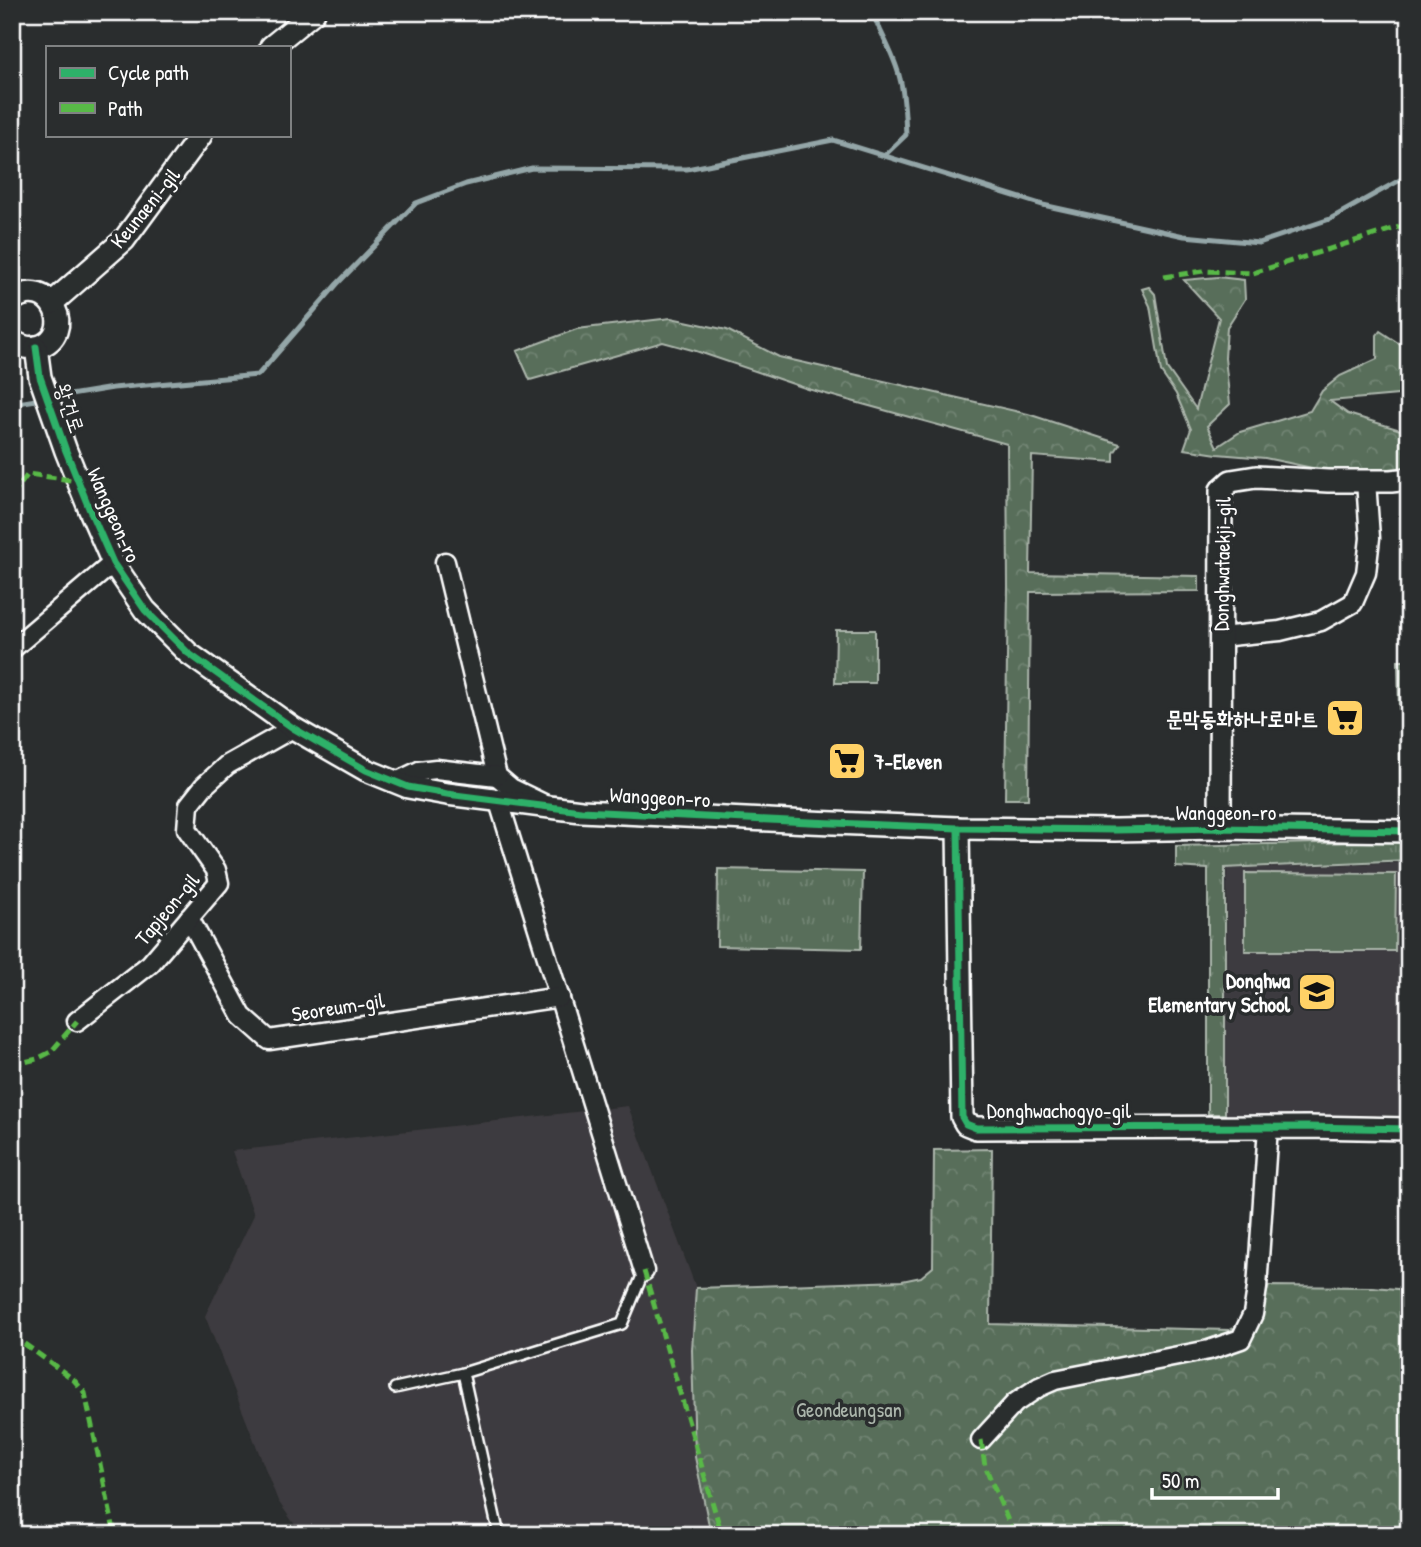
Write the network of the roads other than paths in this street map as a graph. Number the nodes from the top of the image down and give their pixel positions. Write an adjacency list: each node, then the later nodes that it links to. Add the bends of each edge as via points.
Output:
1 (314, 12): 2 (street)
2 (272, 46)
3 (200, 136): 5 (street, Keunaeni-gil, via 124,240)
4 (12, 300): 5 (street, via 37,293)
5 (52, 303): 7 (street, via 58,327 48,342)
6 (12, 340): 7 (street)
7 (36, 347): 8 (street, 왕건로, via 40,376)
8 (66, 451): 12 (street, Wanggeon-ro)
9 (1409, 479): 10 (street, Donghwataekji-gil)
10 (1366, 481): 13 (street, via 1370,538 1366,573 1353,603 1321,621); 13 (street, Donghwataekji-gil, via 1256,477 1231,481 1221,490)
11 (445, 562): 16 (street)
12 (113, 563): 14 (street); 15 (street, Wanggeon-ro, via 145,610 188,653)
13 (1220, 637): 21 (street, Donghwataekji-gil)
14 (12, 649)
15 (293, 728): 17 (street, Wanggeon-ro); 23 (street, Tapjeon-gil, via 227,765 189,806 187,829 216,870 219,883)
16 (497, 776): 17 (street, via 436,769); 19 (street)
17 (396, 782): 18 (street, Wanggeon-ro)
18 (499, 802): 19 (street, Wanggeon-ro); 24 (street)
19 (551, 808): 20 (street, Wanggeon-ro)
20 (958, 828): 21 (street, Wanggeon-ro); 26 (street, Donghwachogyo-gil, via 962,1117 966,1124 975,1128)
21 (1220, 828): 22 (street, Wanggeon-ro)
22 (1409, 831)
23 (189, 918): 24 (street, Seoreum-gil, via 242,1016 269,1040); 25 (street, Tapjeon-gil, via 150,964)
24 (559, 996): 28 (street)
25 (76, 1021)
26 (1268, 1127): 27 (street, Donghwachogyo-gil); 31 (street, via 1257,1289 1253,1314 1241,1339 1209,1350 1055,1380 1015,1403)
27 (1409, 1129)
28 (644, 1271): 29 (lane, via 622,1324)
29 (463, 1373): 30 (lane); 32 (lane)
30 (395, 1388)
31 (981, 1440)
32 (499, 1535)

